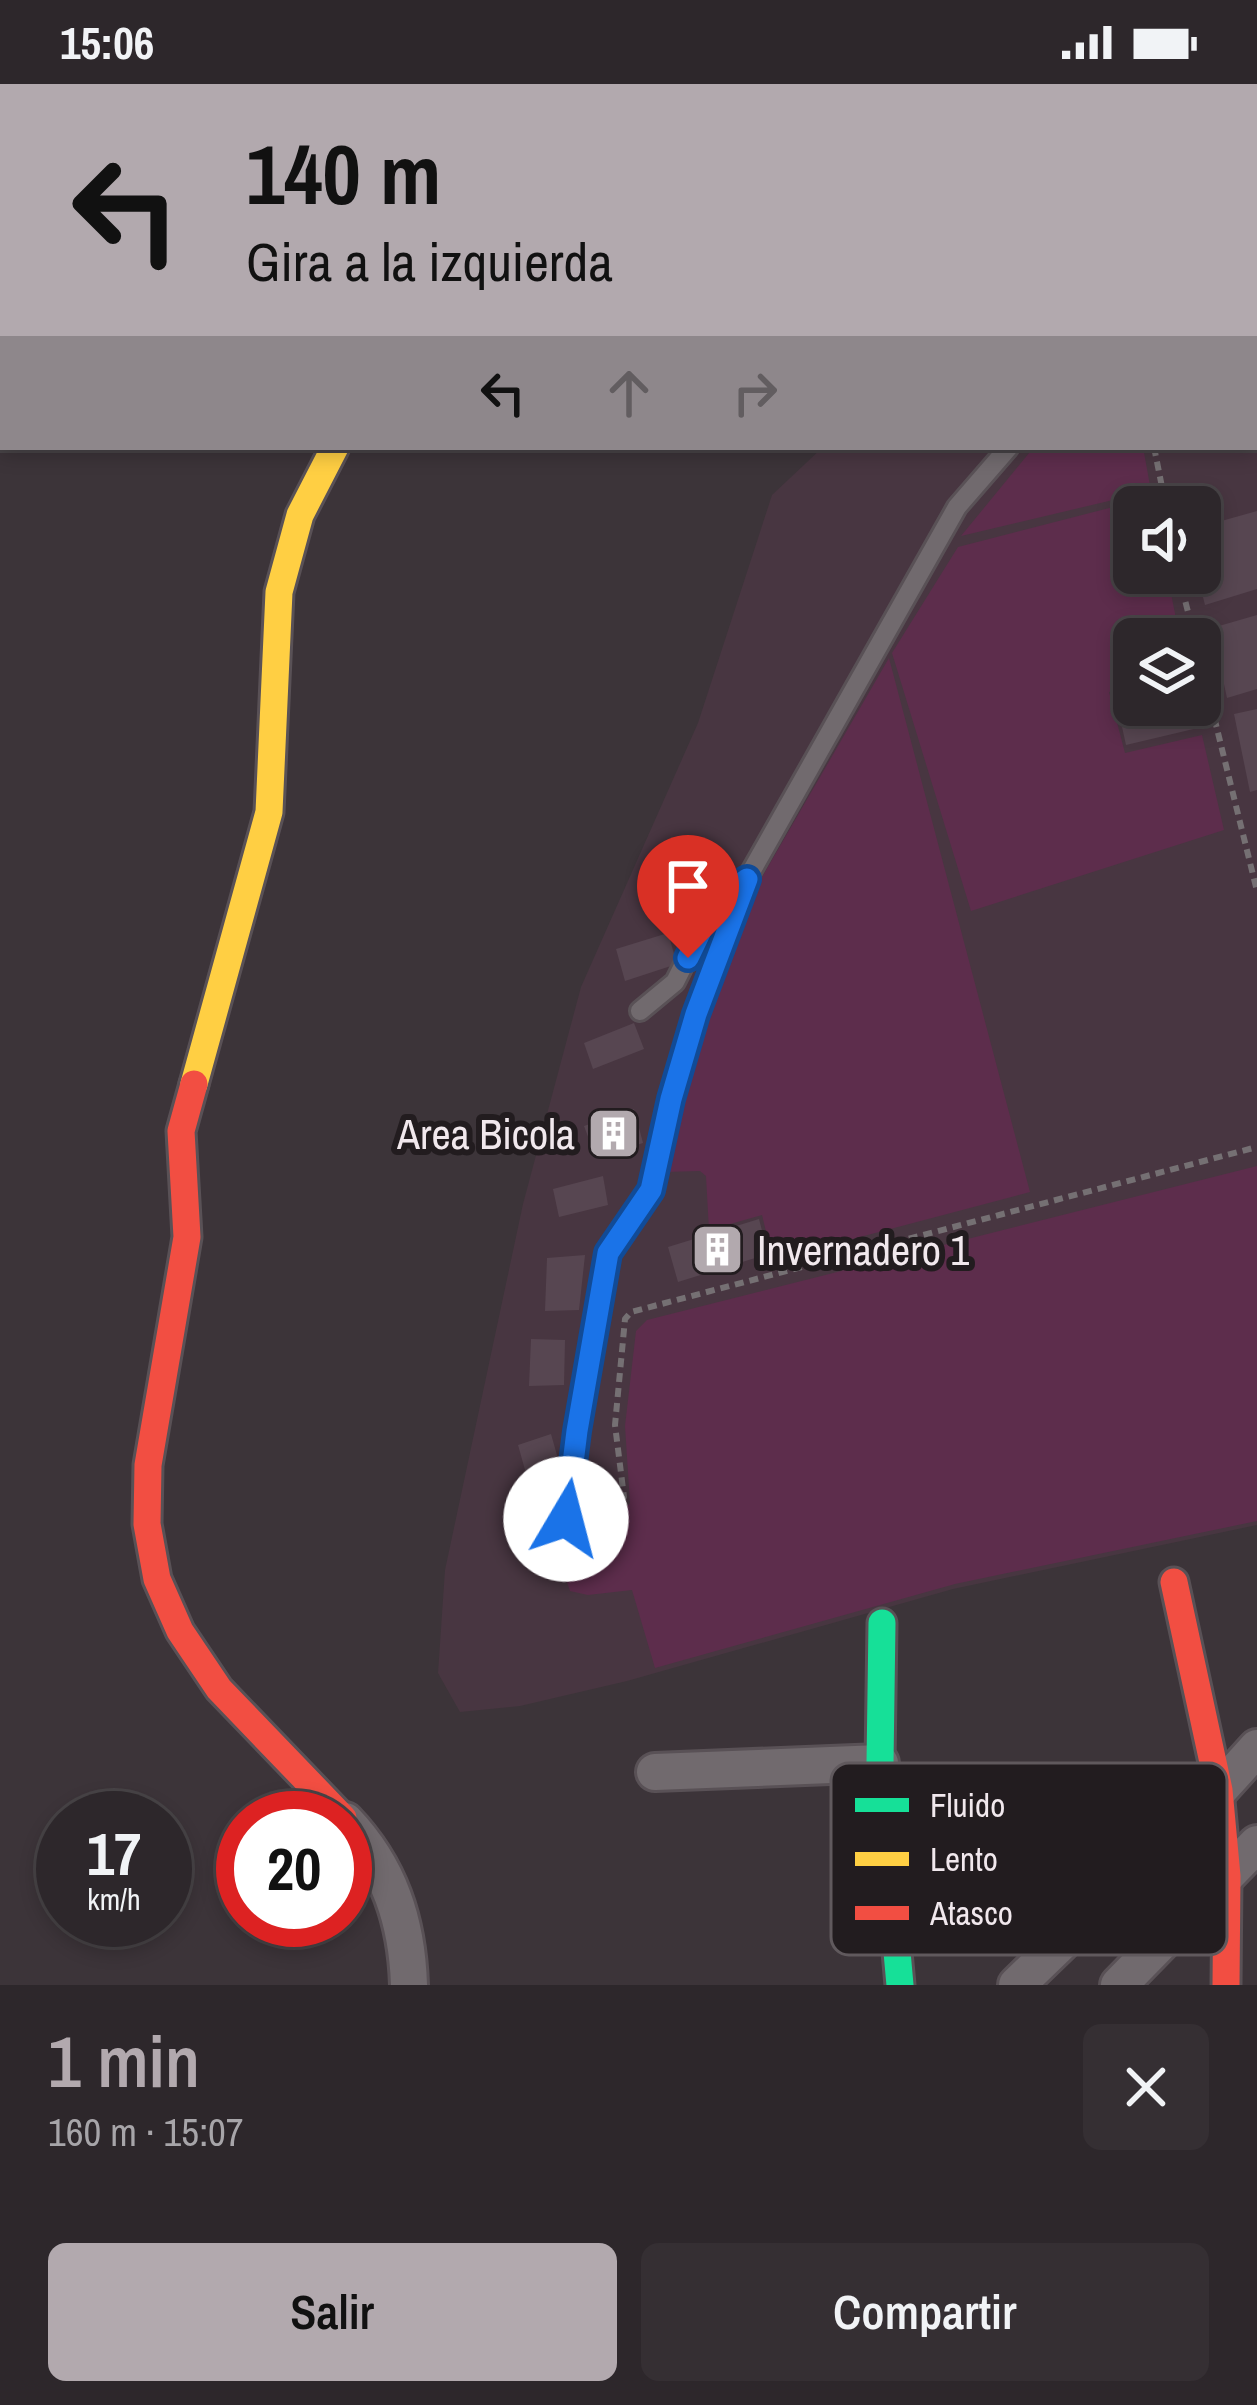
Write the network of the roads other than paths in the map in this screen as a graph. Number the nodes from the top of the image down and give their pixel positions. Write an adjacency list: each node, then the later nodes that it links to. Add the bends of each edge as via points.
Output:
1 (333, 450): 14 (street, via 300,515 279,592 269,812 181,1131 187,1237 148,1465 147,1524 157,1580 180,1631 219,1689)
2 (1006, 450): 3 (lane, via 957,507)
3 (747, 879): 4 (lane, via 715,902 675,982); 5 (lane, via 696,1014 651,1190 608,1253)
4 (640, 1011)
5 (566, 1519)
6 (1174, 1582): 10 (street)
7 (882, 1623): 9 (street)
8 (1257, 1748): 13 (street)
9 (880, 1763)
10 (1213, 1763)
11 (831, 1765): 12 (street)
12 (655, 1772)
13 (1227, 1781)
14 (317, 1791)
15 (1257, 1844): 17 (street)
16 (372, 1852): 22 (street, via 397,1901)
17 (1227, 1876)
18 (897, 1955): 23 (street)
19 (1048, 1955): 24 (street)
20 (1149, 1955): 25 (street)
21 (1226, 1955): 26 (street)
22 (410, 1985)
23 (900, 1985)
24 (1017, 1985)
25 (1119, 1985)
26 (1226, 1985)

